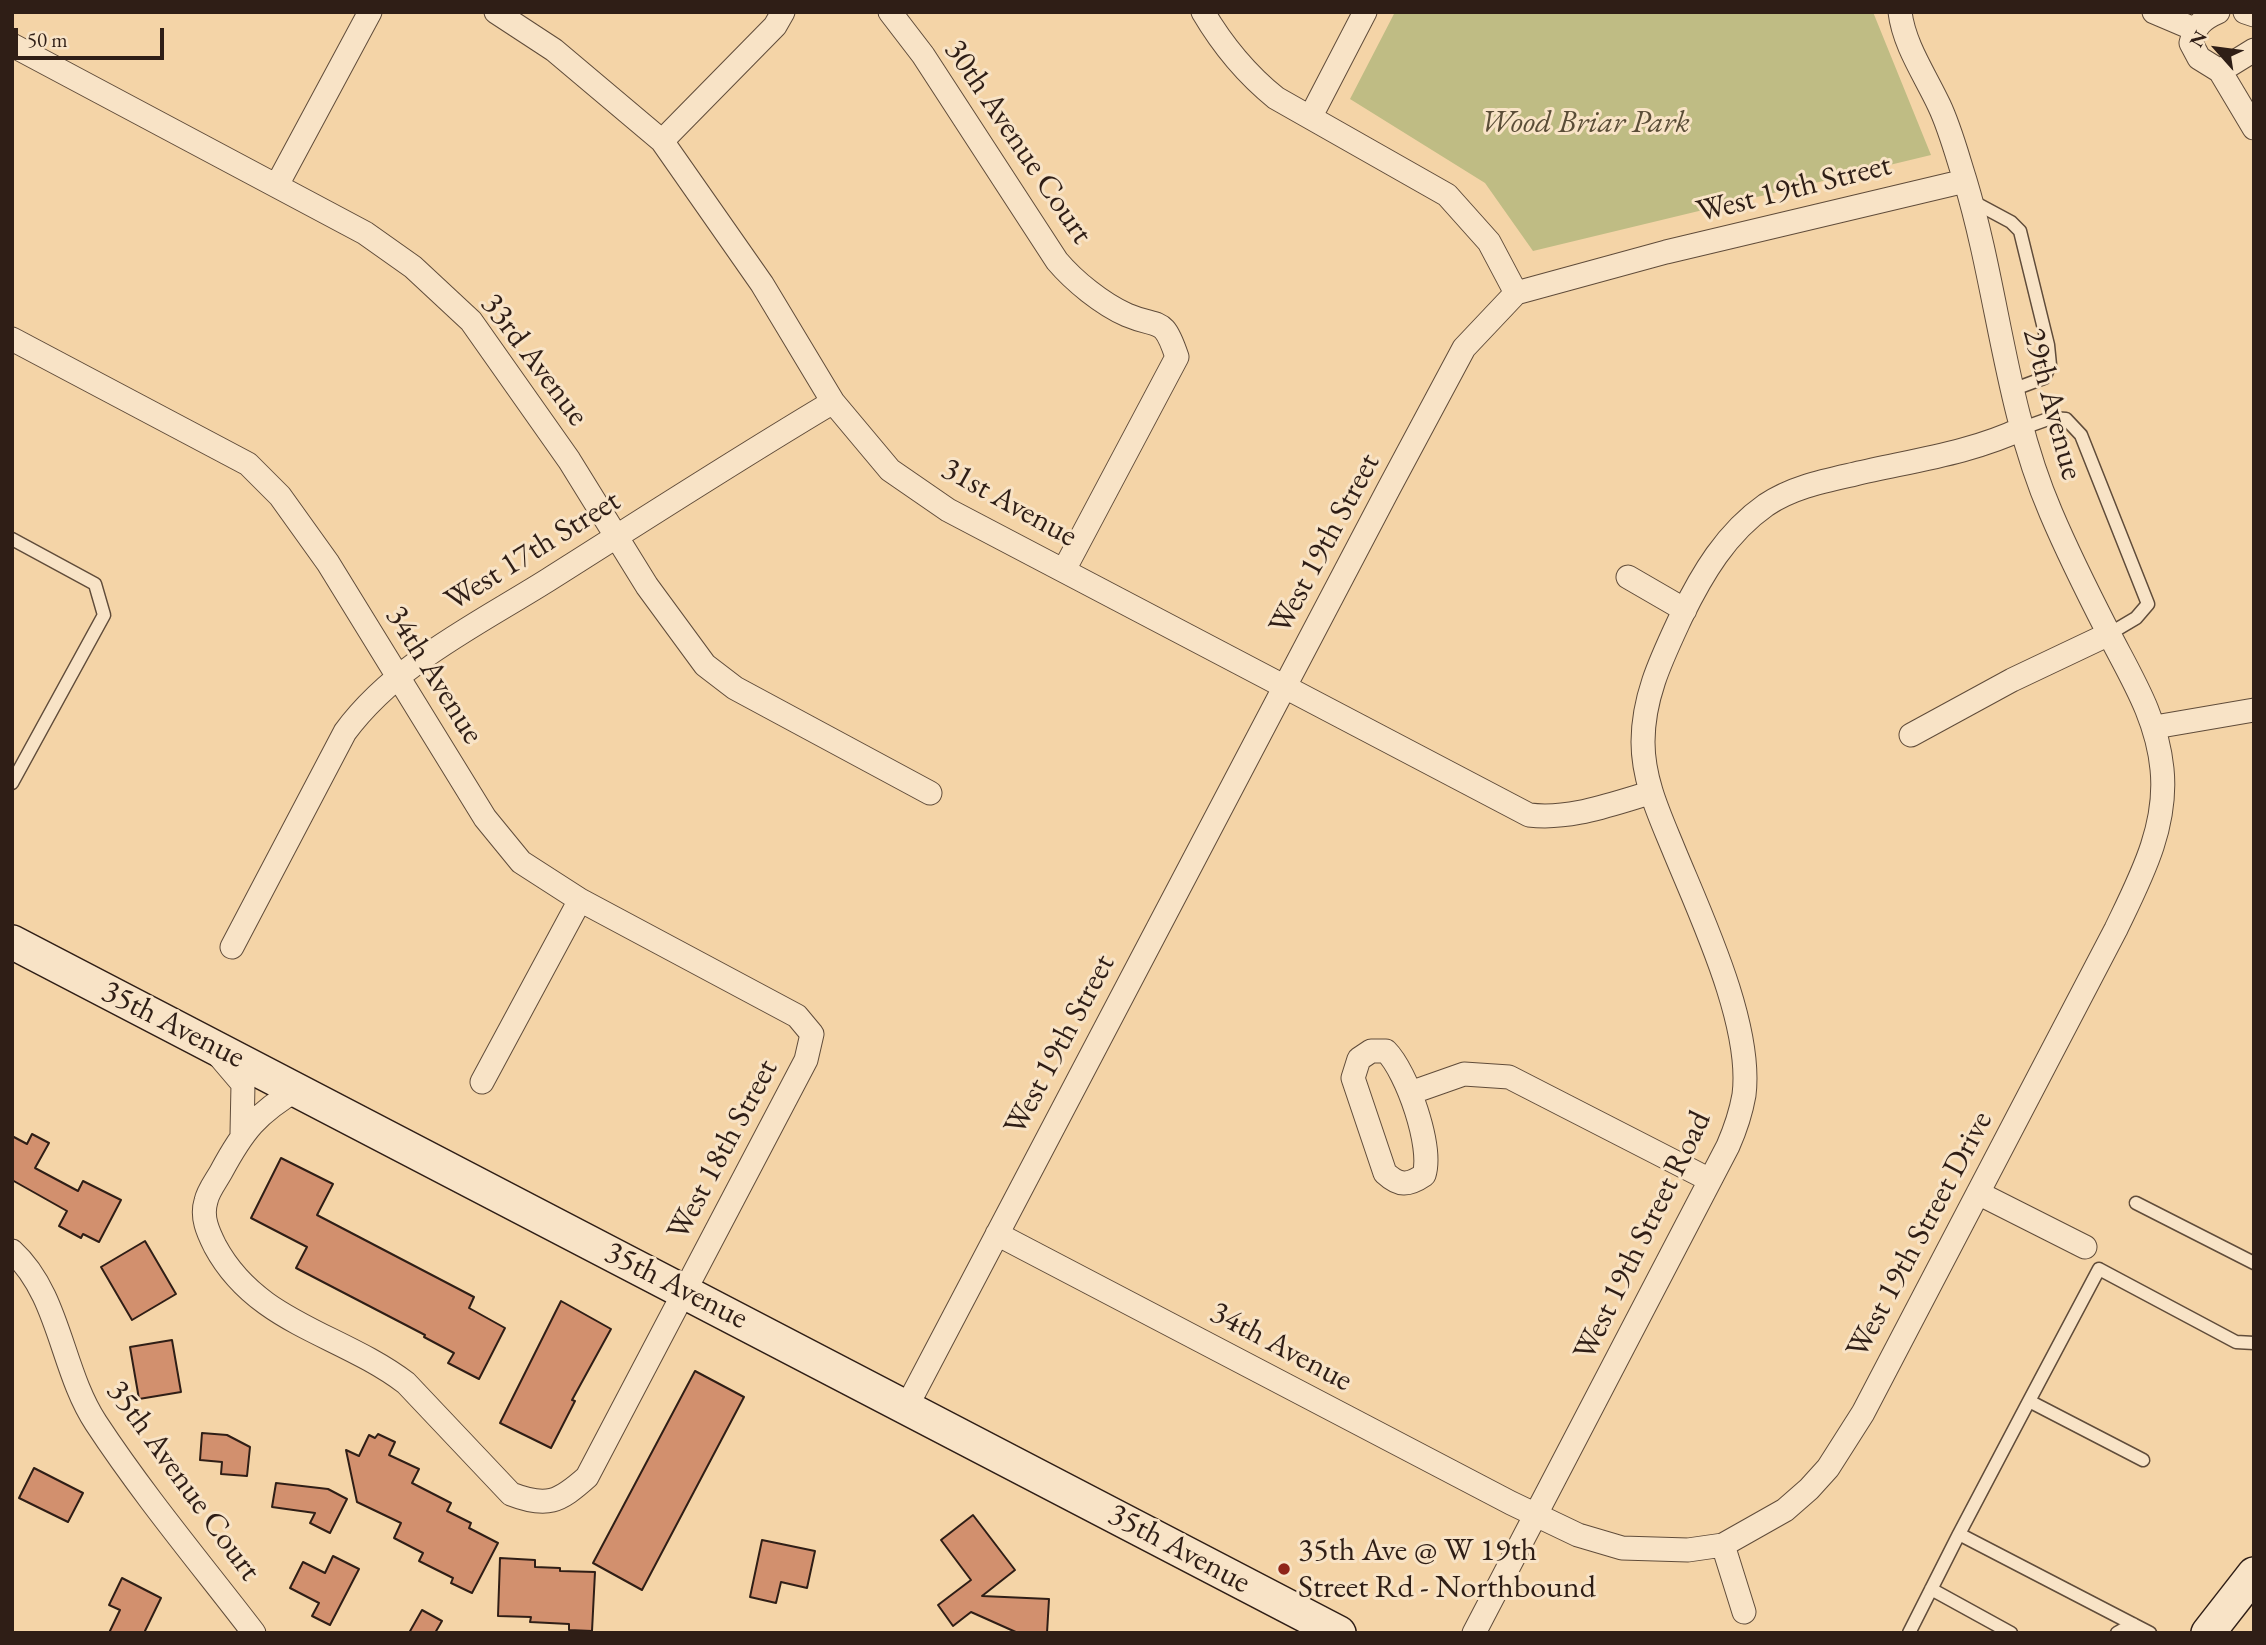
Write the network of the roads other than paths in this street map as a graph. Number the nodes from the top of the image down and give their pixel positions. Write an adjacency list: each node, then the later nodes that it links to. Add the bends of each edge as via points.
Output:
1 (370, 12): 19 (street)
2 (496, 12): 18 (street, 31st Avenue, via 554,50)
3 (783, 12): 18 (street, via 775,26)
4 (890, 12): 28 (street, 30th Avenue Court, via 1068,273 1128,315 1154,321 1171,340 1177,357)
5 (1203, 12): 16 (street, via 1252,79)
6 (1365, 12): 16 (street)
7 (1900, 12): 20 (street, via 1917,64 1940,107)
8 (2154, 12): 12 (street)
9 (2218, 12): 12 (street)
10 (2245, 12): 11 (street)
11 (2254, 15)
12 (2194, 29): 15 (street, via 2191,43 2199,58)
13 (12, 45): 19 (street, 33rd Avenue)
14 (2254, 50): 15 (street)
15 (2220, 71): 17 (street)
16 (1311, 116): 21 (street, via 1447,195 1489,242)
17 (2254, 128)
18 (662, 141): 24 (street, 31st Avenue, via 755,274)
19 (277, 185): 26 (street, 33rd Avenue, via 365,233 413,267 471,321)
20 (1967, 190): 21 (street, West 19th Street, via 1666,252); 23 (street, 29th Avenue); 23 (lane, via 2020,231 2048,345 2050,365 2044,378)
21 (1516, 293): 33 (street, West 19th Street, via 1464,348)
22 (12, 339): 32 (street, 34th Avenue, via 248,464 280,496 328,563)
23 (2012, 390): 25 (street, 29th Avenue)
24 (833, 402): 26 (street, West 17th Street); 28 (street, 31st Avenue, via 890,470 948,510)
25 (2023, 428): 30 (street, West 19th Street Road, via 1931,457 1804,486 1768,504 1721,547); 31 (street, 29th Avenue, via 2050,510); 31 (lane, via 2051,418 2066,419 2081,435 2147,596 2148,604 2136,618)
26 (618, 536): 32 (street, West 17th Street); 38 (street, 33rd Avenue, via 647,586 705,665 735,688)
27 (12, 539): 37 (lane, via 96,584 104,615)
28 (1064, 570): 33 (street, 31st Avenue)
29 (1629, 577): 30 (street)
30 (1685, 610): 39 (street, West 19th Street Road, via 1648,696 1643,743)
31 (2109, 634): 35 (street, 29th Avenue); 36 (street, via 2012,680)
32 (397, 677): 40 (street, 34th Avenue, via 502,841 542,878); 42 (street, West 17th Street, via 363,707 345,732)
33 (1284, 687): 39 (street, 31st Avenue, via 1530,815 1551,818); 52 (street, West 19th Street)
34 (2254, 710): 35 (street)
35 (2155, 727): 50 (street, West 19th Street Drive, via 2162,798 2150,856)
36 (1911, 736)
37 (12, 783)
38 (930, 793)
39 (1650, 793): 49 (street, West 19th Street Road, via 1726,985 1741,1042 1744,1095 1728,1146)
40 (580, 900): 43 (street, 34th Avenue, via 775,1003 797,1016); 45 (street)
41 (12, 942): 44 (main road, 35th Avenue)
42 (232, 947)
43 (812, 1034): 56 (street, West 18th Street, via 806,1060)
44 (210, 1045): 46 (main road, 35th Avenue); 48 (street, via 243,1084)
45 (482, 1082)
46 (298, 1088): 48 (street, via 267,1107); 56 (main road, 35th Avenue)
47 (1410, 1093): 47 (street, via 1429,1162 1424,1175 1411,1184 1396,1183 1385,1173 1353,1078 1359,1059 1371,1051 1386,1051 1397,1062); 49 (street, via 1464,1074 1508,1077)
48 (242, 1133): 56 (street, West 18th Street, via 205,1201 205,1227 224,1262 268,1307 406,1383 511,1494 530,1502 549,1503 586,1478)
49 (1710, 1180): 61 (street, West 19th Street Road)
50 (1978, 1193): 53 (street); 63 (street, West 19th Street Drive, via 1863,1413 1828,1468 1785,1510)
51 (2137, 1203): 55 (lane)
52 (997, 1234): 59 (street, West 19th Street); 61 (street, 34th Avenue)
53 (2085, 1247)
54 (12, 1251): 68 (street, 35th Avenue Court, via 28,1267 47,1302 74,1381 96,1422)
55 (2254, 1264)
56 (684, 1290): 59 (main road, 35th Avenue)
57 (2254, 1343): 58 (lane, via 2236,1342 2099,1269)
58 (2029, 1401): 60 (lane); 62 (lane)
59 (907, 1406): 69 (main road, 35th Avenue)
60 (2143, 1460)
61 (1536, 1515): 63 (street, West 19th Street Drive, via 1578,1535 1622,1548 1688,1550); 70 (street, West 19th Street Road)
62 (1959, 1534): 65 (lane); 67 (lane)
63 (1723, 1545): 66 (street)
64 (2254, 1574): 75 (main road)
65 (1931, 1589): 71 (lane); 72 (lane)
66 (1744, 1612)
67 (2133, 1624): 73 (lane); 74 (lane)
68 (254, 1633)
69 (1339, 1633)
70 (1474, 1633)
71 (1909, 1633)
72 (2011, 1633)
73 (2117, 1633)
74 (2150, 1633)
75 (2208, 1633)

